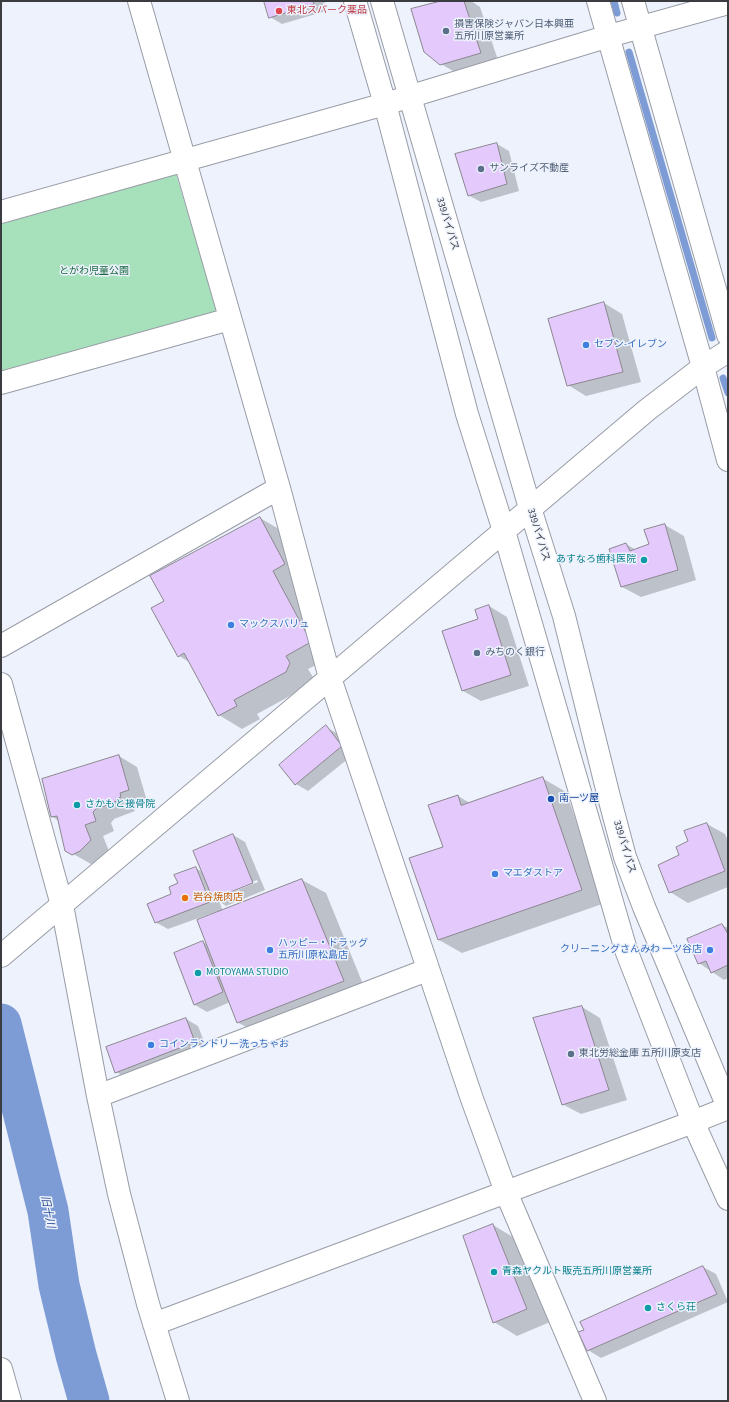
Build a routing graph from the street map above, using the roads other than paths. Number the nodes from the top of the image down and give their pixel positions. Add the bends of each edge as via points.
1 (139, 1) edge
2 (355, 1) edge
3 (382, 1) edge
4 (598, 1) edge
5 (633, 1) edge
6 (728, 3) edge
7 (641, 28) junction
8 (609, 36) junction
9 (409, 96) junction
10 (385, 104) junction
11 (185, 160) junction
12 (1, 212) edge
13 (230, 319) junction
14 (728, 335) edge
15 (728, 351) edge
16 (703, 367) junction
17 (1, 383) edge
18 (728, 460) edge
19 (279, 488) junction
20 (530, 508) junction
21 (504, 531) junction
22 (1, 646) edge
23 (330, 678) junction
24 (1, 684) edge
25 (62, 905) junction
26 (1, 956) edge
27 (427, 970) junction
28 (98, 1096) junction
29 (728, 1107) edge
30 (693, 1122) junction
31 (506, 1192) junction
32 (728, 1199) edge
33 (154, 1324) junction
34 (1, 1369) edge
35 (10, 1401) edge
36 (178, 1401) edge
37 (595, 1401) edge

1 - 11 street
2 - 10 street
3 - 9 street, 339バイパス
4 - 8 street
5 - 7 street
6 - 7 street
7 - 8 street
7 - 14 street
8 - 9 street
8 - 16 street
9 - 10 street
9 - 20 street, 339バイパス
10 - 11 street
10 - 21 street via 467,414
11 - 12 street
11 - 13 street
13 - 17 street
13 - 19 street
15 - 16 street
16 - 18 street
16 - 20 street via 647,410
19 - 22 street
19 - 23 street
20 - 21 street
20 - 29 street, 339バイパス via 564,616 626,857 644,907
21 - 23 street
21 - 30 street via 626,950
23 - 25 street
23 - 27 street
24 - 25 street
25 - 26 street
25 - 28 street
27 - 28 street
27 - 31 street
28 - 33 street via 119,1194
29 - 30 street
30 - 31 street
30 - 32 street
31 - 33 street
31 - 37 street
33 - 36 street
34 - 35 street

